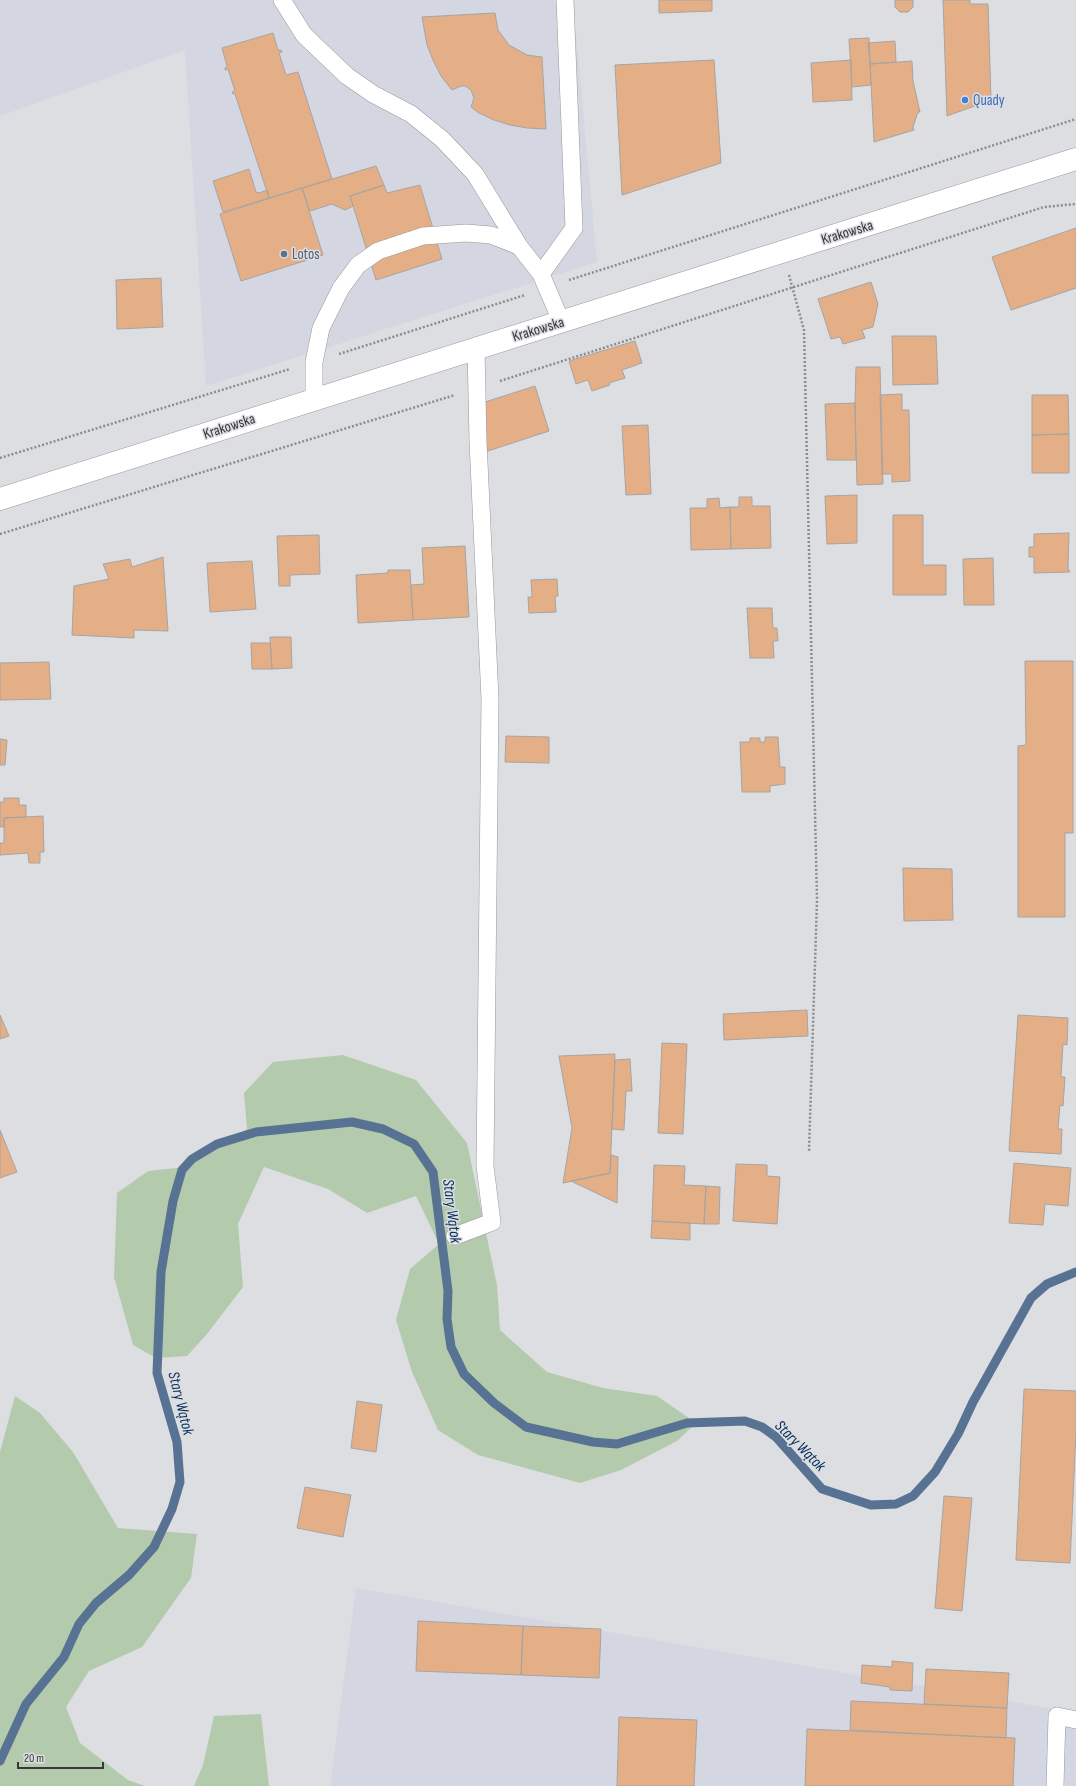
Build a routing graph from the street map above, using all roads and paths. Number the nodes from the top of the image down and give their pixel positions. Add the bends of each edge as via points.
1 (282, 0) edge
2 (565, 0) edge
3 (1076, 159) edge
4 (1076, 204) edge
5 (519, 246) junction
6 (541, 274) junction
7 (793, 287) junction
8 (562, 322) junction
9 (476, 348) junction
10 (476, 388) junction
11 (314, 400) junction
12 (0, 499) edge
13 (0, 534) edge
14 (809, 1151) dead end
15 (455, 1236) dead end
16 (1076, 1720) edge
17 (1055, 1786) edge

1 - 5 lane via 304,35 346,76 411,114 442,139 475,174
2 - 6 lane via 574,228
3 - 8 street, Krakowska
4 - 7 path via 1044,207
5 - 6 lane
5 - 11 lane via 491,234 422,236 378,251 358,265 340,288 321,328 314,362
6 - 8 lane
7 - 10 path
7 - 14 path via 804,330 817,900
8 - 9 street, Krakowska
9 - 10 lane
9 - 11 street, Krakowska
10 - 13 path
10 - 15 lane via 490,699 485,1166 492,1222
11 - 12 street, Krakowska
16 - 17 lane via 1057,1716

